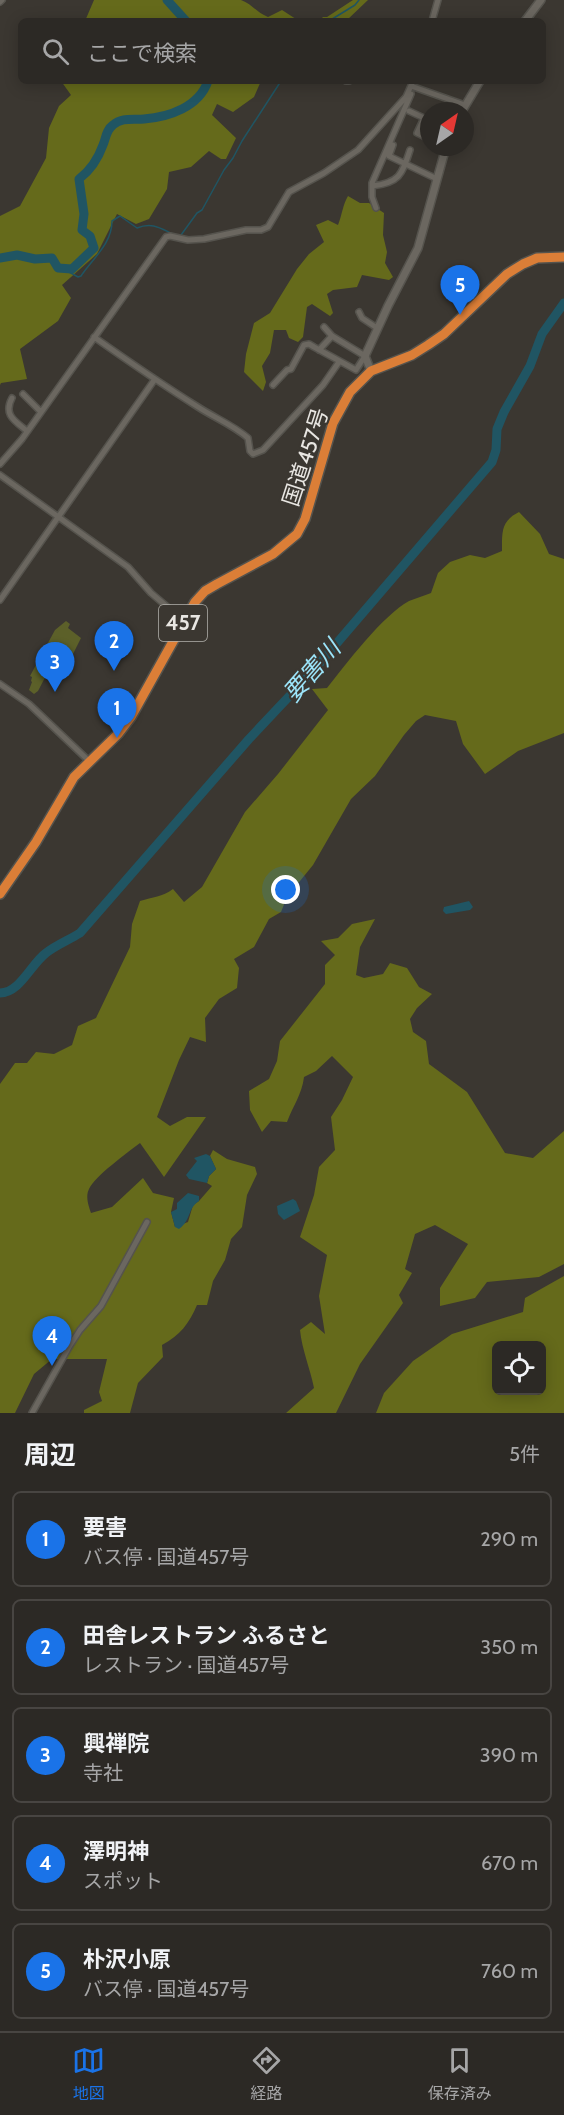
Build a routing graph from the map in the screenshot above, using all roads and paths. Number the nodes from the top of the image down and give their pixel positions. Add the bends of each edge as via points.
1 (438, 0) edge
2 (541, 0) edge
3 (433, 18) edge
4 (527, 18) edge
5 (412, 84) edge
6 (412, 84) edge
7 (414, 84) edge
8 (478, 84) edge
9 (451, 102) edge
10 (467, 102) edge
11 (409, 111) dead end
12 (420, 116) edge
13 (393, 145) dead end
14 (410, 150) dead end
15 (443, 156) edge
16 (405, 165) junction
17 (437, 179) junction
18 (372, 186) junction
19 (376, 208) dead end
20 (564, 256) edge
21 (359, 312) dead end
22 (324, 327) dead end
23 (377, 328) junction
24 (332, 336) junction
25 (94, 338) junction
26 (319, 350) junction
27 (365, 356) junction
28 (339, 362) junction
29 (371, 371) junction
30 (155, 379) junction
31 (273, 385) dead end
32 (23, 394) dead end
33 (12, 398) dead end
34 (40, 412) junction
35 (27, 431) junction
36 (0, 464) edge
37 (0, 475) edge
38 (58, 517) junction
39 (0, 600) edge
40 (183, 621) junction
41 (0, 684) edge
42 (89, 761) junction
43 (0, 894) edge
44 (147, 1222) dead end
45 (32, 1413) edge

1 - 3 street
2 - 4 street
5 - 18 street
6 - 25 street via 406,97 358,150 289,192 267,227 204,239 166,237
7 - 9 street
8 - 10 street
11 - 12 street
13 - 16 street via 389,156
14 - 16 street
15 - 17 street
16 - 17 street
16 - 18 street via 396,180
17 - 23 street via 418,248
18 - 19 street
20 - 29 highway, 国道457号 / 457 via 537,258 507,274 444,334 412,355
21 - 23 street
22 - 24 street
23 - 27 street
24 - 26 street
24 - 27 street
25 - 30 street
25 - 34 street
26 - 28 street
26 - 31 street via 304,345 291,369
27 - 28 street via 356,370
27 - 29 street
28 - 30 street via 323,386 256,454 240,431
29 - 40 highway, 国道457号 / 457 via 350,392 333,423 297,534 273,554 205,591
30 - 38 street
32 - 34 street
33 - 35 street via 9,414
34 - 35 street
35 - 36 street
37 - 38 street
38 - 39 street
38 - 40 street via 128,567
40 - 42 highway, 国道457号 / 457 via 131,717
41 - 42 street via 29,704
42 - 43 highway, 国道457号 / 457 via 74,777 36,843
44 - 45 street via 101,1306 72,1341

